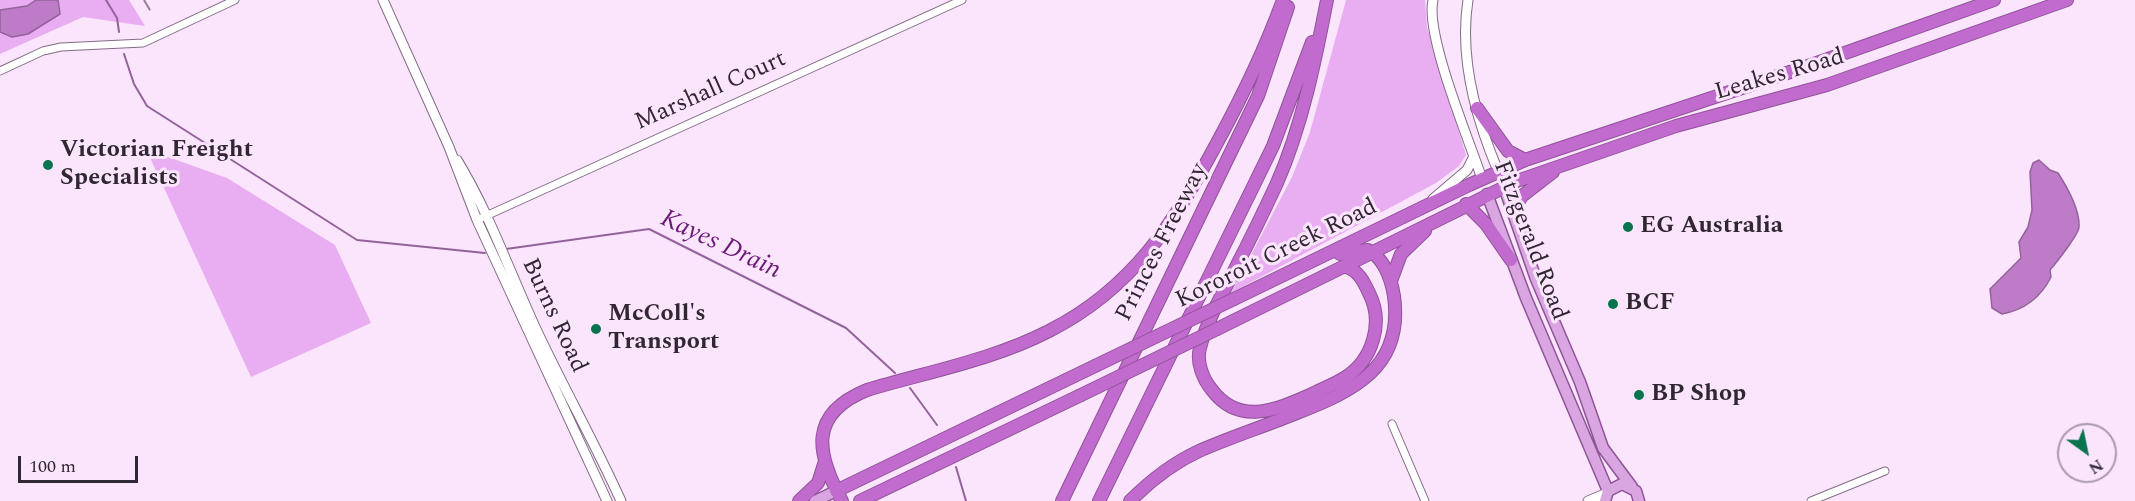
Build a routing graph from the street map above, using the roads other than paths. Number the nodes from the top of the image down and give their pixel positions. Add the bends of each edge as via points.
1 (235, 0) edge
2 (383, 0) edge
3 (962, 0) edge
4 (1283, 0) edge
5 (1290, 0) edge
6 (1325, 0) edge
7 (1433, 0) edge
8 (1468, 0) edge
9 (1994, 0) edge
10 (2067, 0) edge
11 (0, 71) edge
12 (1477, 108) junction
13 (1474, 156) junction
14 (1525, 160) junction
15 (1563, 164) junction
16 (1498, 171) junction
17 (1482, 179) junction
18 (1504, 187) junction
19 (1487, 194) junction
20 (1466, 204) junction
21 (1424, 207) junction
22 (1513, 210) junction
23 (481, 218) junction
24 (1437, 220) junction
25 (1373, 253) junction
26 (1322, 258) junction
27 (1511, 260) junction
28 (1346, 267) junction
29 (1391, 281) junction
30 (561, 378) junction
31 (551, 383) junction
32 (1392, 424) dead end
33 (824, 464) junction
34 (1885, 471) dead end
35 (1632, 487) junction
36 (1607, 495) edge
37 (839, 496) edge
38 (607, 501) edge
39 (621, 501) edge
40 (799, 501) edge
41 (816, 501) edge
42 (860, 501) edge
43 (1062, 501) edge
44 (1099, 501) edge
45 (1130, 501) edge
46 (1425, 501) edge
47 (1588, 501) edge
48 (1639, 501) edge
49 (1811, 501) edge

1 - 11 street via 143,43 61,47
2 - 23 street, Burns Road
3 - 23 street, Marshall Court
4 - 33 highway via 1248,84 1189,194 1160,239 1125,278 1078,315 1032,340 846,399 826,424 821,444
5 - 43 highway, Princes Freeway via 1258,96
6 - 28 highway via 1314,63 1289,152 1199,349 1200,367 1216,396 1238,409 1265,413 1333,384 1354,370 1373,342 1376,315 1364,283
6 - 44 highway via 1273,146
7 - 13 street, Fitzgerald Road via 1434,31
8 - 12 street, Fitzgerald Road via 1466,47
9 - 14 highway, Leakes Road
10 - 15 highway, Leakes Road via 1827,85 1676,126
12 - 14 highway via 1508,151
12 - 16 street, Fitzgerald Road
13 - 17 street, Fitzgerald Road
13 - 21 street via 1467,170
14 - 16 highway, Leakes Road
15 - 18 highway, Leakes Road
15 - 22 highway via 1522,196
16 - 17 highway, Kororoit Creek Road
16 - 18 highway, Fitzgerald Road
17 - 19 highway, Fitzgerald Road
17 - 21 highway, Kororoit Creek Road
18 - 19 highway, Kororoit Creek Road
18 - 22 main road, Fitzgerald Road
19 - 20 highway, Kororoit Creek Road
19 - 27 main road, Fitzgerald Road
20 - 24 highway, Kororoit Creek Road
20 - 27 highway via 1486,224
21 - 26 highway, Kororoit Creek Road
22 - 35 main road, Fitzgerald Road via 1603,448
23 - 30 street, Burns Road
23 - 31 street, Burns Road
24 - 25 highway, Kororoit Creek Road
24 - 29 highway via 1401,254
25 - 26 highway via 1358,250
25 - 28 highway, Kororoit Creek Road
25 - 29 highway
26 - 37 highway, Kororoit Creek Road, bridge via 1095,366
27 - 36 main road, Fitzgerald Road
28 - 42 highway, Kororoit Creek Road, bridge
29 - 45 highway via 1395,308 1391,337 1380,362 1363,381 1333,399 1197,452 1157,477
30 - 31 street
30 - 39 street, Burns Road
31 - 38 street, Burns Road
32 - 46 street
33 - 37 highway
33 - 40 highway via 818,483
34 - 49 street
35 - 36 main road via 1622,484
35 - 48 main road, Fitzgerald Road
36 - 47 street
37 - 41 main road, Kororoit Creek Road

